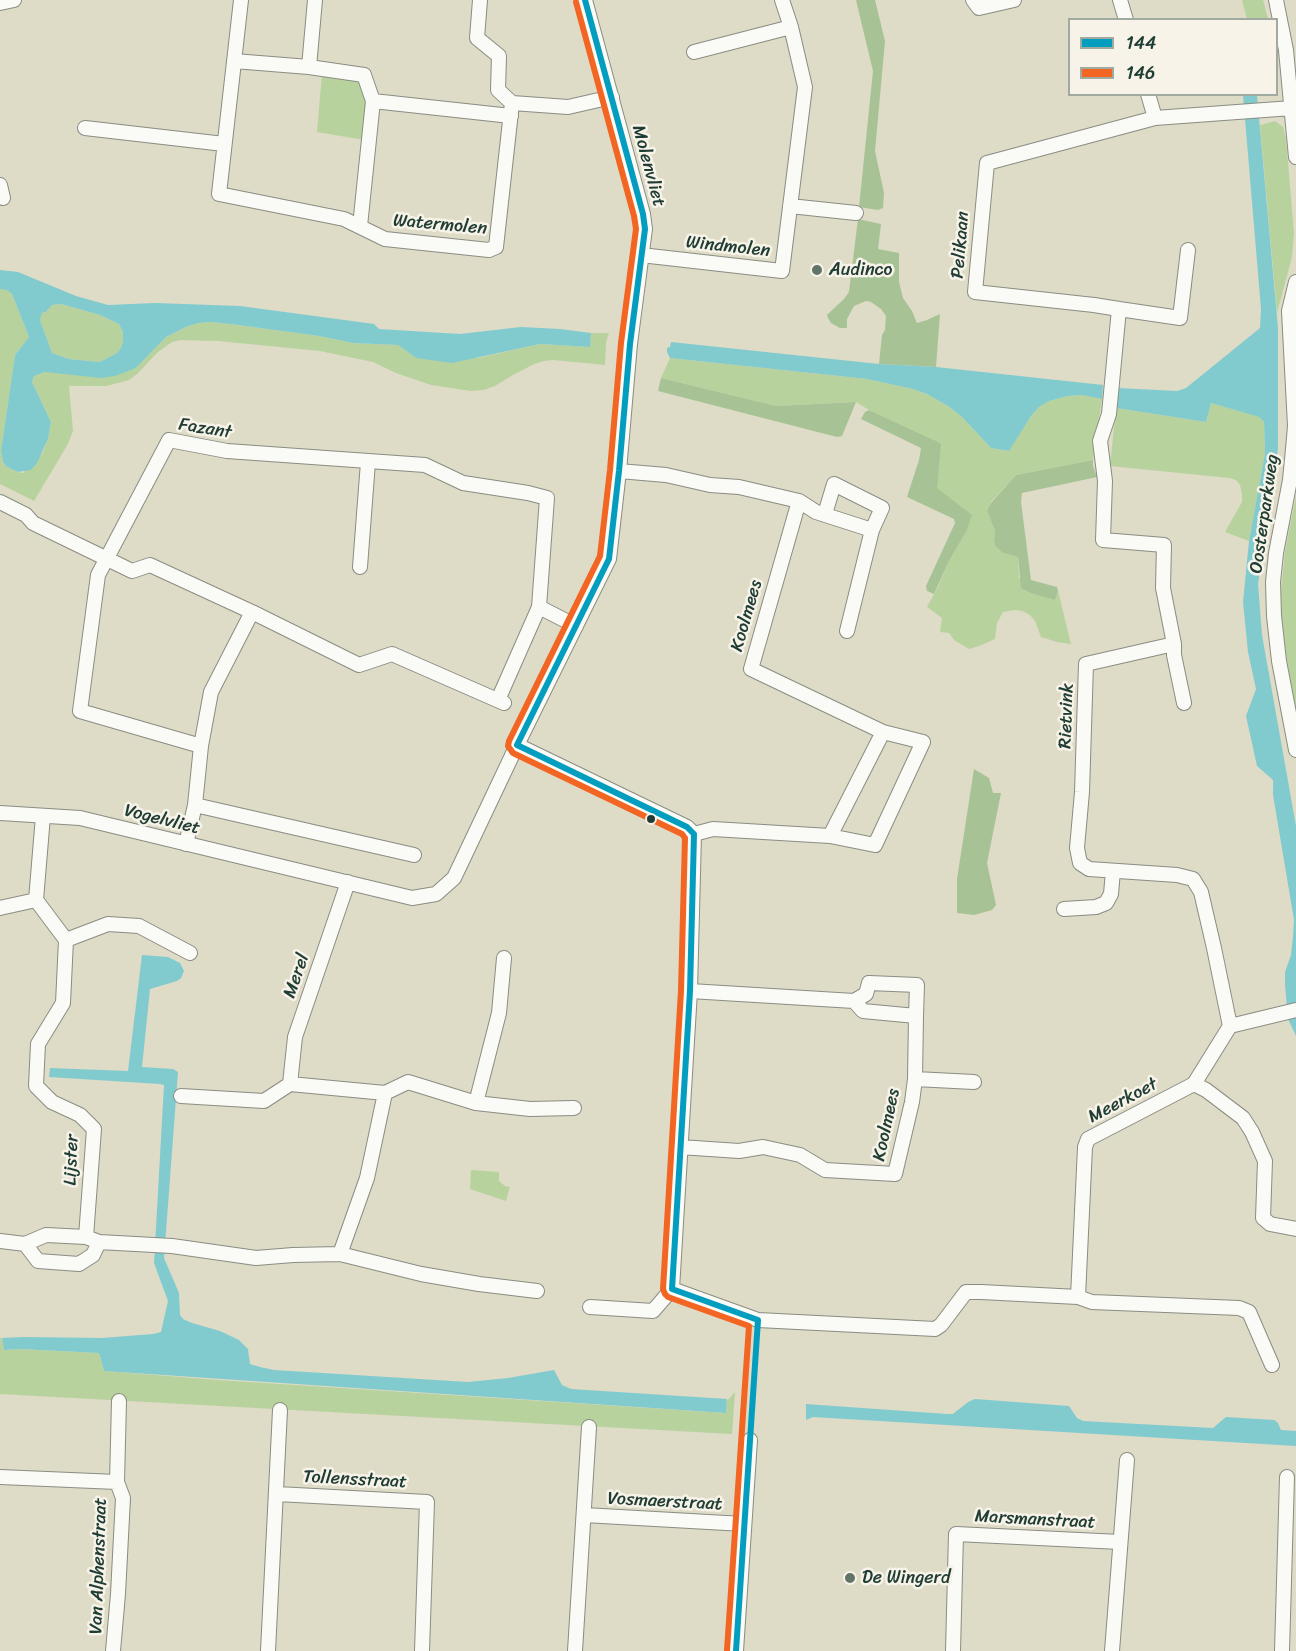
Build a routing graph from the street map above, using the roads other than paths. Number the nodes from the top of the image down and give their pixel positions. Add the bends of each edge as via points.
1 (14, 0) edge
2 (241, 0) edge
3 (315, 0) edge
4 (480, 0) edge
5 (585, 0) edge
6 (782, 0) edge
7 (973, 0) edge
8 (1014, 0) edge
9 (1120, 0) edge
10 (1276, 0) edge
11 (0, 3) edge
12 (1125, 18) edge
13 (791, 27) junction
14 (694, 52) dead end
15 (234, 61) junction
16 (309, 68) junction
17 (1149, 96) edge
18 (612, 97) junction
19 (373, 101) junction
20 (1292, 108) junction
21 (512, 109) junction
22 (1155, 118) junction
23 (85, 128) dead end
24 (224, 144) junction
25 (1296, 157) edge
26 (790, 206) junction
27 (856, 213) dead end
28 (360, 226) junction
29 (1188, 250) dead end
30 (641, 255) junction
31 (1296, 282) edge
32 (1119, 309) junction
33 (630, 344) joint
34 (368, 462) junction
35 (619, 471) junction
36 (799, 501) junction
37 (0, 502) edge
38 (825, 514) junction
39 (872, 530) junction
40 (107, 559) junction
41 (360, 567) dead end
42 (538, 607) junction
43 (252, 612) junction
44 (576, 626) junction
45 (847, 631) dead end
46 (1174, 644) junction
47 (1185, 704) dead end
48 (883, 732) junction
49 (201, 746) junction
50 (516, 746) junction
51 (1296, 750) edge
52 (195, 805) junction
53 (0, 813) edge
54 (43, 816) junction
55 (694, 834) junction
56 (830, 836) junction
57 (186, 844) junction
58 (414, 855) dead end
59 (1113, 871) junction
60 (348, 882) junction
61 (36, 900) junction
62 (0, 908) edge
63 (1064, 909) dead end
64 (66, 940) junction
65 (190, 953) dead end
66 (504, 958) dead end
67 (690, 991) junction
68 (854, 1001) junction
69 (1296, 1010) edge
70 (916, 1016) junction
71 (1230, 1026) junction
72 (915, 1079) junction
73 (974, 1082) dead end
74 (291, 1084) junction
75 (1194, 1084) junction
76 (385, 1093) junction
77 (181, 1096) dead end
78 (476, 1103) junction
79 (574, 1108) dead end
80 (681, 1147) junction
81 (1296, 1229) edge
82 (93, 1239) junction
83 (0, 1241) edge
84 (25, 1244) junction
85 (340, 1254) junction
86 (672, 1289) junction
87 (537, 1291) dead end
88 (1078, 1297) junction
89 (590, 1307) dead end
90 (1272, 1365) dead end
91 (119, 1401) dead end
92 (280, 1410) dead end
93 (589, 1428) dead end
94 (750, 1440) dead end
95 (1127, 1460) dead end
96 (0, 1477) edge
97 (1287, 1477) dead end
98 (117, 1482) junction
99 (277, 1494) junction
100 (584, 1515) junction
101 (744, 1524) junction
102 (1120, 1542) junction
103 (1290, 1553) edge
104 (113, 1651) edge
105 (268, 1651) edge
106 (422, 1651) edge
107 (575, 1651) edge
108 (736, 1651) edge
109 (953, 1651) edge
110 (1112, 1651) edge
111 (1281, 1651) edge

1 - 11 street
2 - 15 street, Watermolen
3 - 16 street
4 - 21 street via 477,38 499,56 498,90
5 - 18 street, Molenvliet
6 - 13 street, Windmolen
7 - 8 street via 979,9
9 - 12 street
10 - 20 street
13 - 14 street
13 - 26 street, Windmolen via 805,87
15 - 16 street
15 - 24 street, Watermolen
16 - 19 street via 364,75
17 - 22 street
18 - 21 street via 568,107
18 - 30 street, Molenvliet via 643,214
19 - 21 street
19 - 28 street
20 - 22 street, Pelikaan
20 - 25 street
21 - 28 street, Watermolen via 496,247 489,250 385,239
22 - 32 street, Pelikaan via 987,163 975,292
23 - 24 street
24 - 28 street, Watermolen via 219,194 344,219
26 - 27 street
26 - 30 street, Windmolen via 782,271
29 - 32 street via 1180,318
30 - 33 street, Molenvliet
31 - 51 street, Oosterparkweg via 1289,310 1294,437 1273,582 1279,660
32 - 46 street via 1109,414 1100,441 1105,481 1102,540 1164,545 1163,588
33 - 35 street, Vogelvliet
34 - 40 street, Fazant via 227,451 169,440
34 - 41 street
34 - 42 street, Fazant via 425,465 463,483 547,498
35 - 36 street via 739,487
35 - 44 street, Vogelvliet via 609,559
36 - 38 street
36 - 48 street, Koolmees via 751,669
37 - 40 street, Fazant via 33,523
38 - 39 street
38 - 39 street via 834,484 882,508
39 - 45 street
40 - 43 street, Fazant via 132,571 150,565
40 - 49 street, Fazant via 98,575 80,711
42 - 43 street, Fazant via 501,702 392,654 359,665
42 - 44 street
43 - 49 street via 211,692
44 - 50 street, Vogelvliet
46 - 47 street
46 - 59 street, Rietvink via 1086,664 1077,848 1080,863 1089,869
48 - 56 street
48 - 56 street, Koolmees via 923,742 875,845
49 - 52 street
50 - 55 street via 687,827
50 - 60 street, Vogelvliet via 454,878 436,894 412,898
52 - 57 street
52 - 58 street
53 - 54 street, Vogelvliet
54 - 57 street, Vogelvliet via 80,818
54 - 61 street
55 - 56 street, Koolmees via 713,829
55 - 67 street
57 - 60 street, Vogelvliet
59 - 63 street via 1106,903 1096,908
59 - 71 street, Rietvink via 1193,879 1203,903
60 - 74 street, Merel via 295,1037
61 - 62 street
61 - 64 street
64 - 65 street via 108,924 138,926
64 - 82 street, Lijster via 63,1003 38,1044 36,1086 52,1101 80,1114 94,1129
66 - 78 street via 499,1013
67 - 68 street
67 - 80 street
68 - 70 street via 863,1011
68 - 70 street, Koolmees via 866,993 869,983 917,985
69 - 71 street
70 - 72 street, Koolmees
71 - 75 street
72 - 73 street, Koolmees
72 - 80 street, Koolmees via 895,1174 825,1170 800,1155 763,1147 739,1151
74 - 76 street
74 - 77 street via 264,1101
75 - 81 street via 1243,1118 1252,1132 1265,1161 1263,1218 1270,1224
75 - 88 street, Meerkoet via 1088,1139
76 - 78 street via 408,1082
76 - 85 street via 367,1178
78 - 79 street
80 - 86 street
82 - 84 street via 46,1235
82 - 84 street via 93,1255 79,1264 38,1261
82 - 85 street via 256,1258
83 - 84 street
85 - 87 street via 421,1274
86 - 88 street via 758,1320 935,1329 966,1292
86 - 89 street via 653,1311
88 - 90 street via 1092,1302 1239,1308 1249,1312
91 - 98 street, Van Alphenstraat
92 - 99 street, Tollensstraat
93 - 100 street, Vosmaerstraat
94 - 101 street
95 - 102 street, Marsmanstraat
96 - 98 street, Van Alphenstraat
97 - 103 street
98 - 104 street, Van Alphenstraat via 123,1498
99 - 105 street, Tollensstraat
99 - 106 street, Tollensstraat via 427,1502
100 - 101 street, Vosmaerstraat
100 - 107 street, Vosmaerstraat
101 - 108 street
102 - 109 street, Marsmanstraat via 956,1534
102 - 110 street, Marsmanstraat
103 - 111 street

